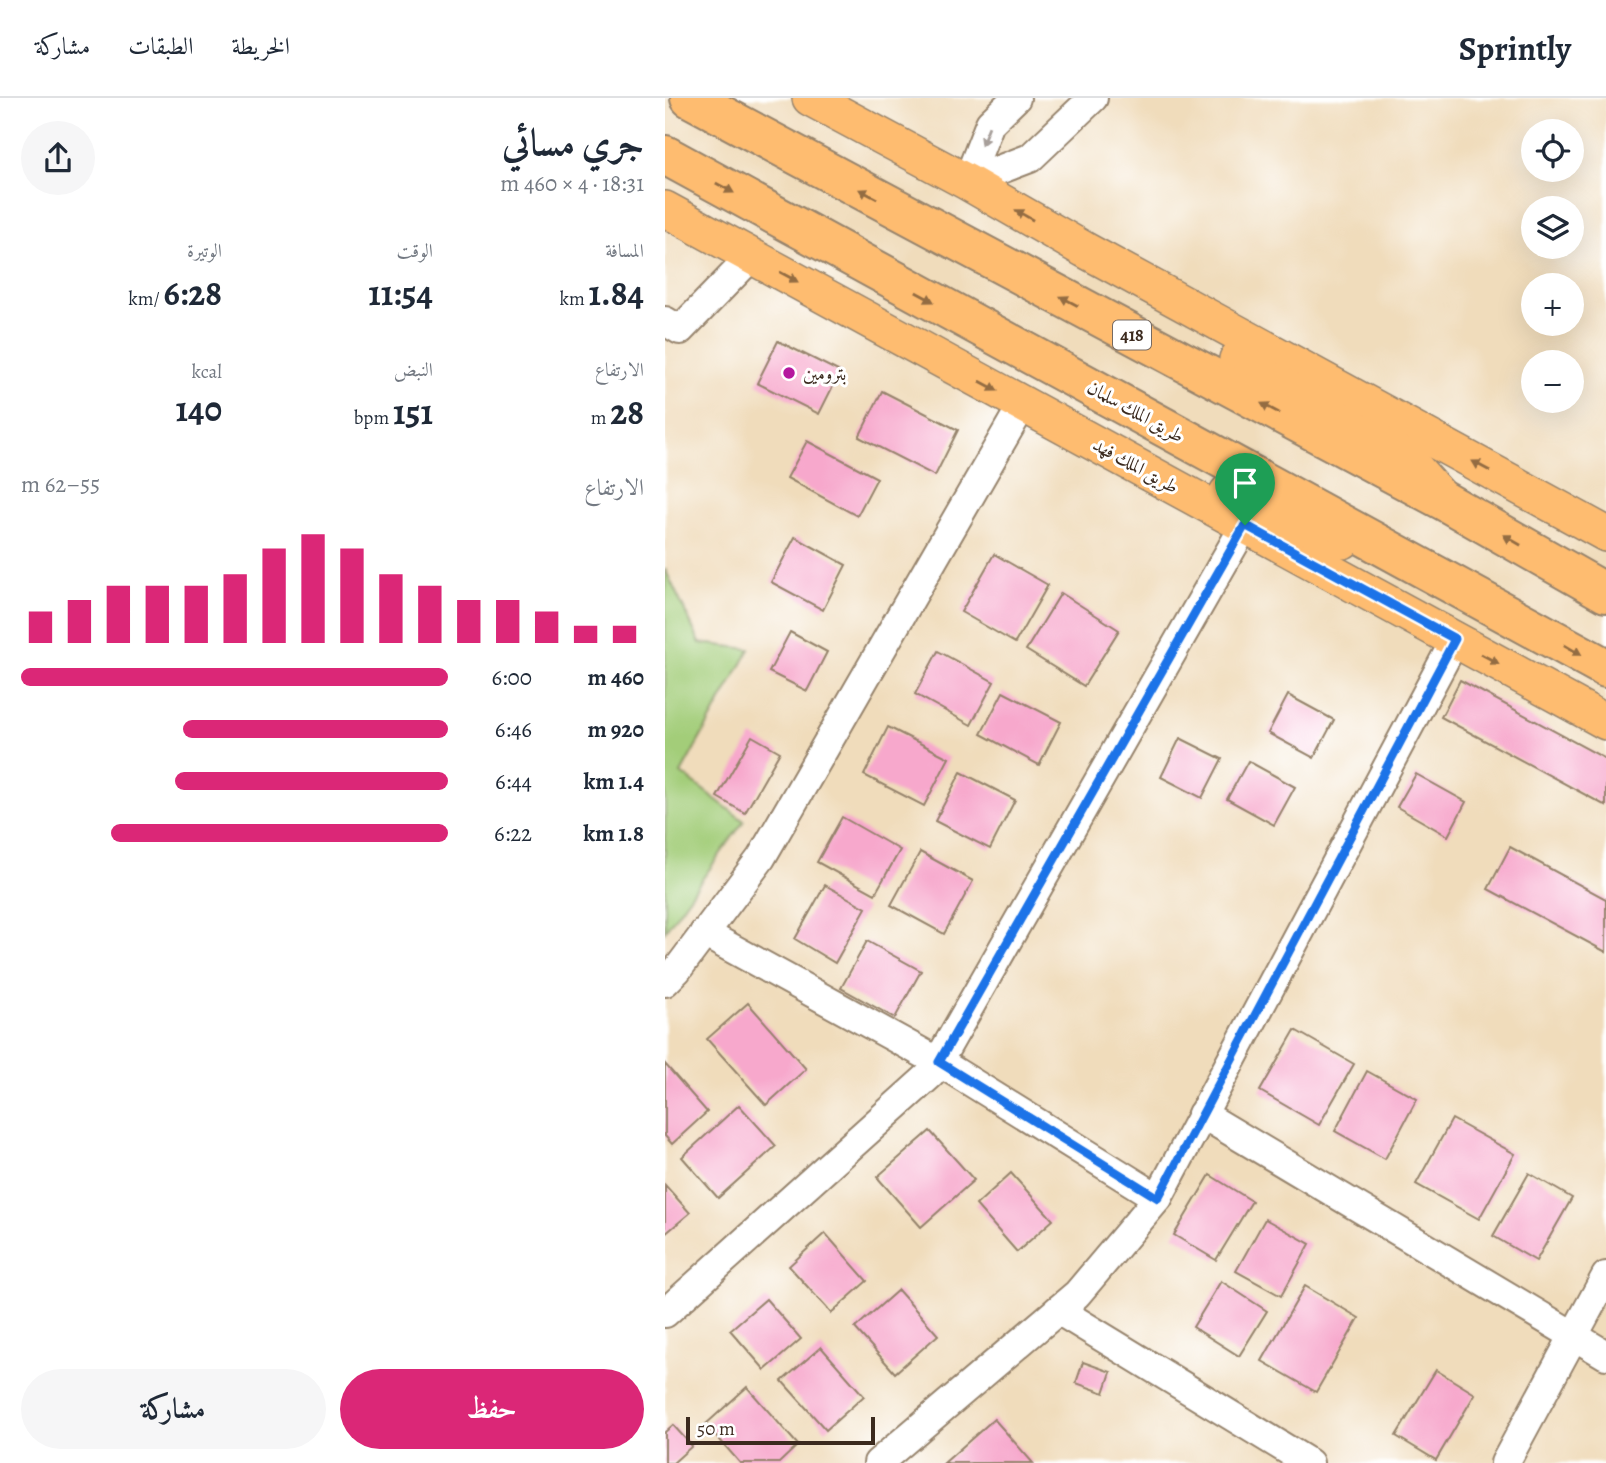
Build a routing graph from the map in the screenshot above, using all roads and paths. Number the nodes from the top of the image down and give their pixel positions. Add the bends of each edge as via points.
1 (690, 98) edge
2 (810, 98) edge
3 (1016, 98) edge
4 (1093, 98) edge
5 (665, 155) edge
6 (967, 182) junction
7 (665, 209) edge
8 (1085, 250) junction
9 (752, 256) junction
10 (665, 321) edge
11 (1023, 404) junction
12 (1124, 459) junction
13 (1446, 502) junction
14 (1245, 525) junction
15 (1606, 534) edge
16 (1464, 590) junction
17 (1606, 593) edge
18 (1455, 639) junction
19 (1606, 668) edge
20 (1606, 722) edge
21 (704, 933) junction
22 (665, 982) edge
23 (939, 1062) junction
24 (1202, 1114) junction
25 (1158, 1198) junction
26 (1606, 1276) edge
27 (1058, 1310) junction
28 (665, 1313) edge
29 (1573, 1336) junction
30 (1606, 1355) edge
31 (897, 1457) edge
32 (1310, 1463) edge
33 (1505, 1463) edge

13 -> 1 highway, 418
2 - 6 main road
3 -> 6 street via 991,123
4 - 6 street via 1030,158
5 -> 16 highway, طريق الملك سلمان
8 -> 6 main road
7 - 9 main road, طريق الملك فهد
8 - 13 main road via 1130,297 1406,458
15 -> 8 main road
9 - 10 street via 680,330
9 -> 11 main road, طريق الملك فهد
11 - 12 main road, طريق الملك فهد
11 - 21 street via 761,858
12 - 14 main road, طريق الملك فهد
12 - 16 main road via 1190,478
17 -> 13 highway, 418
14 - 18 main road, طريق الملك فهد
14 - 23 street
16 -> 19 highway, طريق الملك سلمان
18 -> 20 main road, طريق الملك فهد
18 - 24 street
21 - 22 street
21 - 23 street
23 - 25 street
23 - 28 street
24 - 25 street
24 - 29 street
25 - 27 street via 1077,1294
26 - 29 street
27 - 31 street
27 - 32 street
29 - 30 street
29 - 33 street

